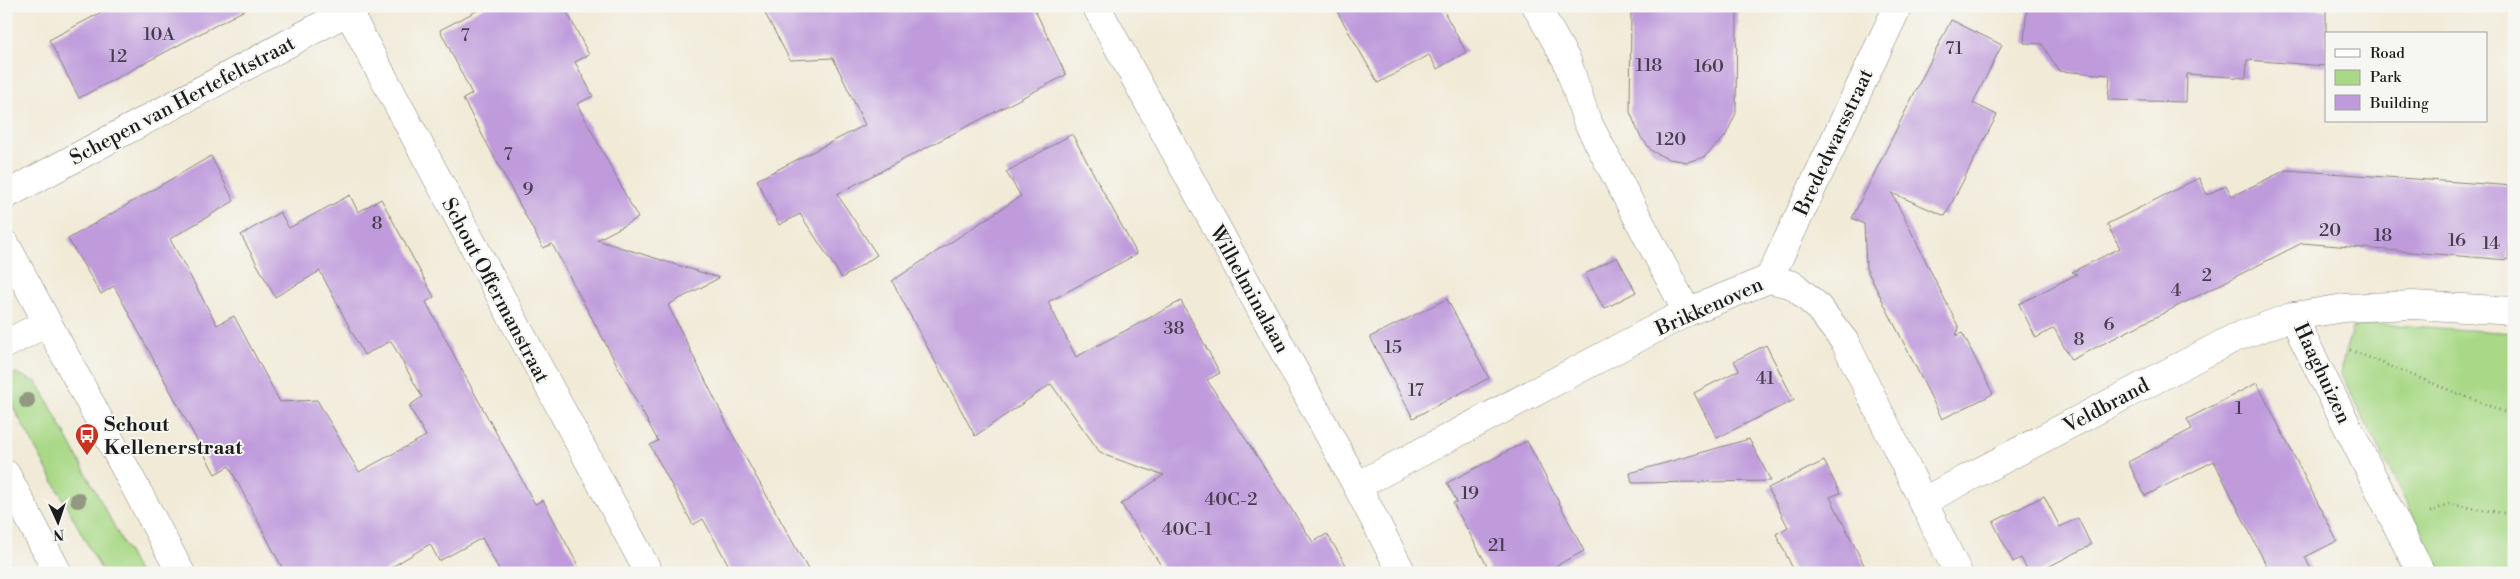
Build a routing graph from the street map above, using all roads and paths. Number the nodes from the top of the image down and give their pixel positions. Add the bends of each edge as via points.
1 (1096, 6) edge
2 (1536, 6) edge
3 (1898, 6) edge
4 (350, 8) edge
5 (6, 195) edge
6 (6, 245) edge
7 (1768, 279) junction
8 (2514, 311) edge
9 (1687, 312) junction
10 (46, 323) junction
11 (2299, 327) junction
12 (6, 344) edge
13 (2514, 416) edge
14 (6, 474) edge
15 (1357, 486) junction
16 (1922, 502) junction
17 (2514, 516) edge
18 (2398, 525) junction
19 (58, 573) edge
20 (181, 573) edge
21 (649, 573) edge
22 (1402, 573) edge
23 (1958, 573) edge
24 (2421, 573) edge

1 - 15 street, Wilhelminalaan
2 - 9 street via 1567,61 1587,121
3 - 7 street, Brededwarsstraat
4 - 5 street, Schepen van Hertefeltstraat
4 - 21 street, Schout Offermanstraat
6 - 10 street
7 - 9 street, Brikkenoven
7 - 16 street, Brikkenoven via 1793,285 1817,306 1845,342
8 - 11 street, Haaghuizen via 2413,305 2344,308
9 - 15 street, Brikkenoven
10 - 12 street
10 - 20 street
11 - 13 path
11 - 16 street, Veldbrand via 2234,338
11 - 18 street, Haaghuizen
14 - 19 street
15 - 22 street, Wilhelminalaan
16 - 23 street, Brikkenoven
17 - 18 path via 2449,504
18 - 24 street, Haaghuizen

